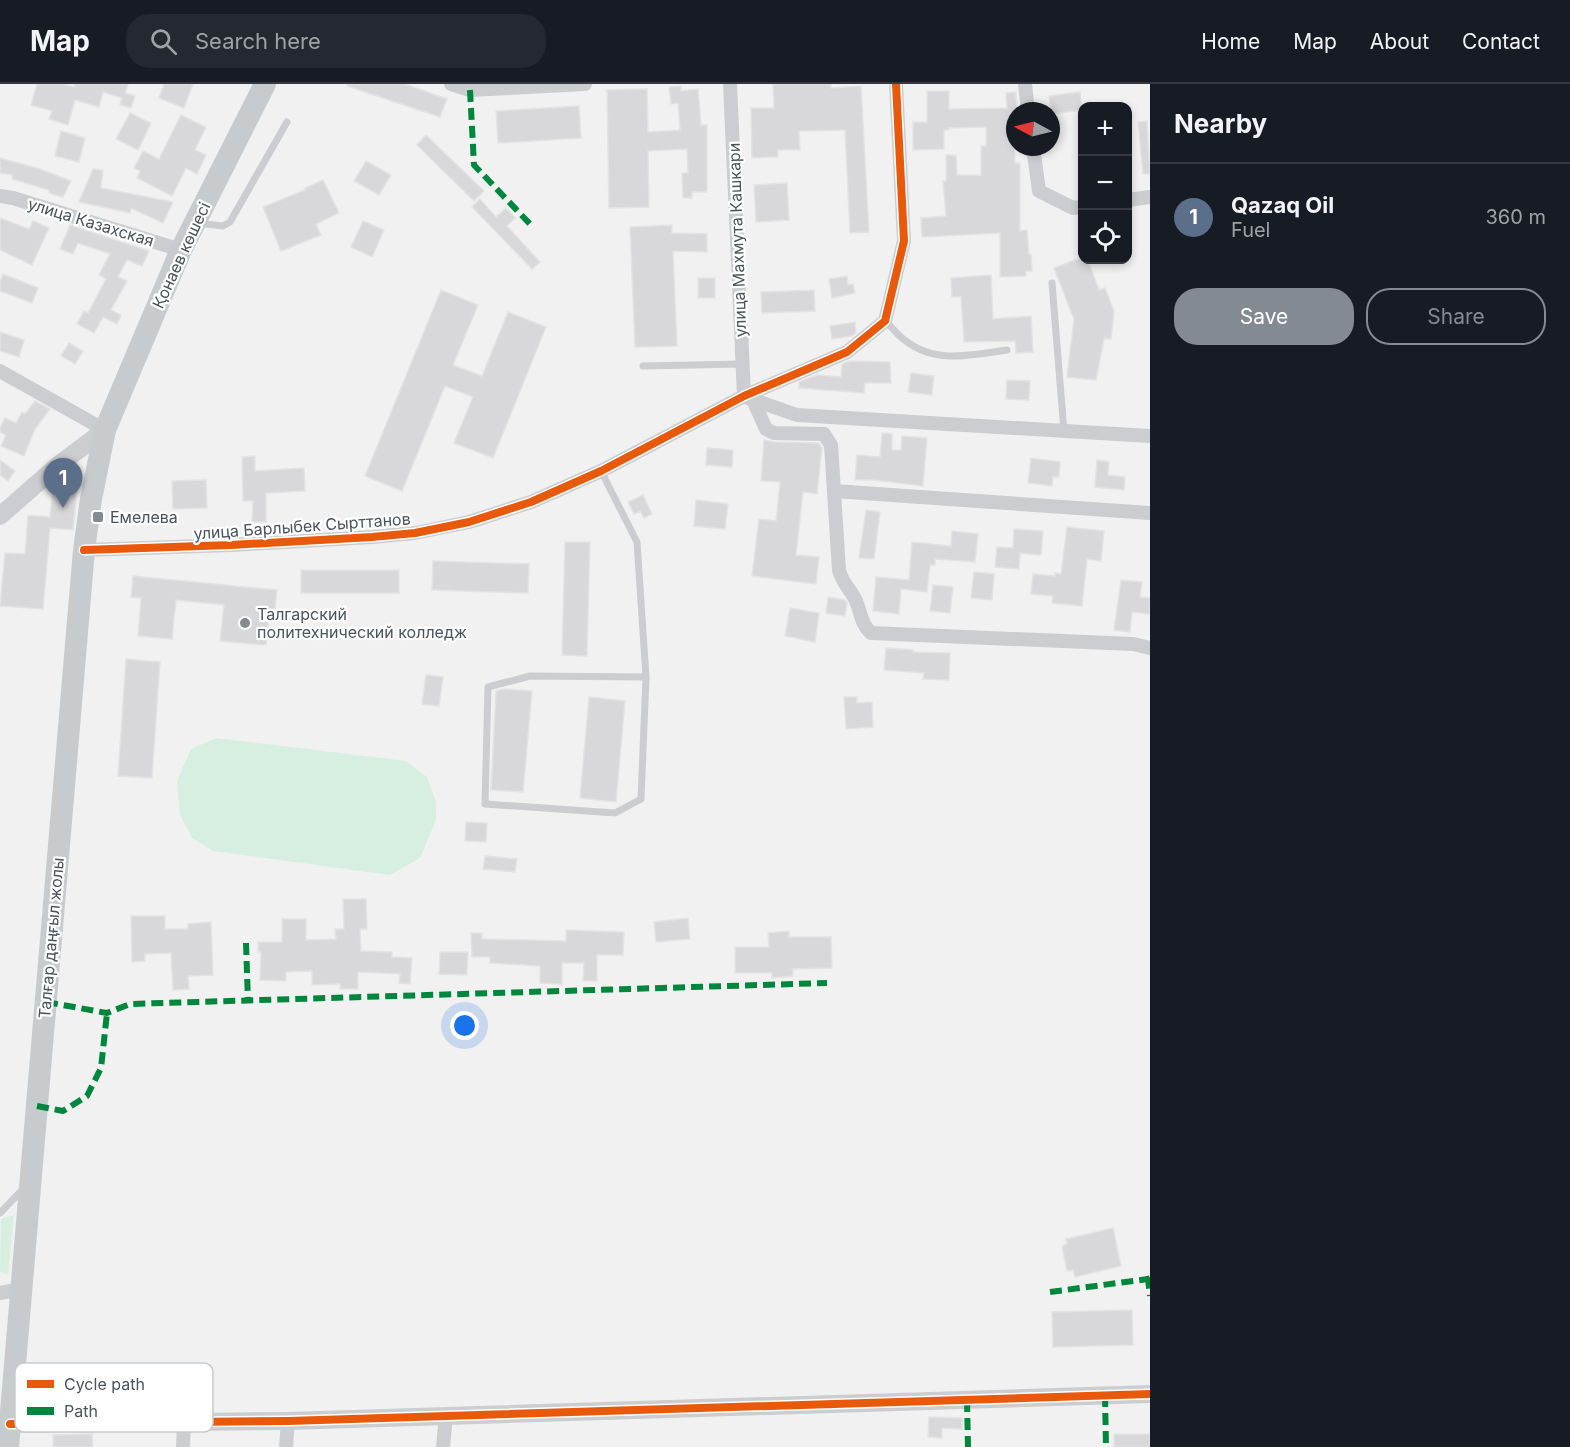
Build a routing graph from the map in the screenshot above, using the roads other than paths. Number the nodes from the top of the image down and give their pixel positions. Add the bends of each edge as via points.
1 (265, 84) edge
2 (451, 84) edge
3 (585, 84) edge
4 (730, 84) edge
5 (896, 84) edge
6 (1025, 84) edge
7 (1027, 102) edge
8 (287, 122) dead end
9 (1034, 156) edge
10 (0, 196) edge
11 (1150, 197) edge
12 (1132, 199) edge
13 (1078, 208) edge
14 (195, 223) junction
15 (181, 250) junction
16 (1052, 283) dead end
17 (885, 321) junction
18 (1007, 350) dead end
19 (742, 364) junction
20 (643, 366) dead end
21 (0, 371) edge
22 (748, 398) junction
23 (105, 430) junction
24 (1064, 432) junction
25 (1150, 436) edge
26 (601, 471) junction
27 (834, 491) junction
28 (1150, 513) edge
29 (0, 516) edge
30 (84, 550) junction
31 (1150, 648) edge
32 (646, 677) junction
33 (30, 1182) junction
34 (0, 1213) edge
35 (6, 1291) edge
36 (1150, 1394) edge
37 (446, 1415) junction
38 (288, 1421) junction
39 (213, 1422) edge
40 (10, 1424) junction
41 (15, 1424) edge
42 (184, 1432) edge
43 (8, 1447) edge
44 (183, 1447) edge
45 (286, 1447) edge
46 (443, 1447) edge

1 - 14 main road, Қонаев көшесі
2 - 3 street via 470,90
4 - 19 street, улица Махмута Кашкари
5 - 17 street via 904,241
6 - 7 street
8 - 14 lane via 227,225
9 - 13 street via 1039,191
10 - 15 street, улица Казахская
11 - 12 street
14 - 15 main road, Қонаев көшесі
15 - 23 main road, Қонаев көшесі
16 - 24 lane
17 - 18 lane via 912,346 939,356 964,357
17 - 22 street, улица Барлыбек Сырттанов via 848,352
19 - 20 lane
19 - 22 street, улица Махмута Кашкари
21 - 23 street
22 - 24 street via 797,416
22 - 26 street, улица Барлыбек Сырттанов
22 - 27 street via 766,429 774,433 824,434 829,439
23 - 29 street
23 - 30 main road, Талғар даңғыл жолы
24 - 25 street
26 - 30 street, улица Барлыбек Сырттанов via 521,505 469,522 415,533
26 - 32 lane via 637,542
27 - 28 street
27 - 31 street via 841,579 856,600 864,627 871,633 1133,644
30 - 33 main road, Талғар даңғыл жолы
32 - 32 lane via 641,798 615,813 485,804 488,687 530,676
33 - 34 lane
33 - 35 main road, Талғар даңғыл жолы
35 - 40 main road, Талғар даңғыл жолы
36 - 37 street
37 - 38 street
37 - 46 street
38 - 39 street
38 - 45 street
40 - 41 street
40 - 43 main road, Талғар даңғыл жолы
42 - 44 street

